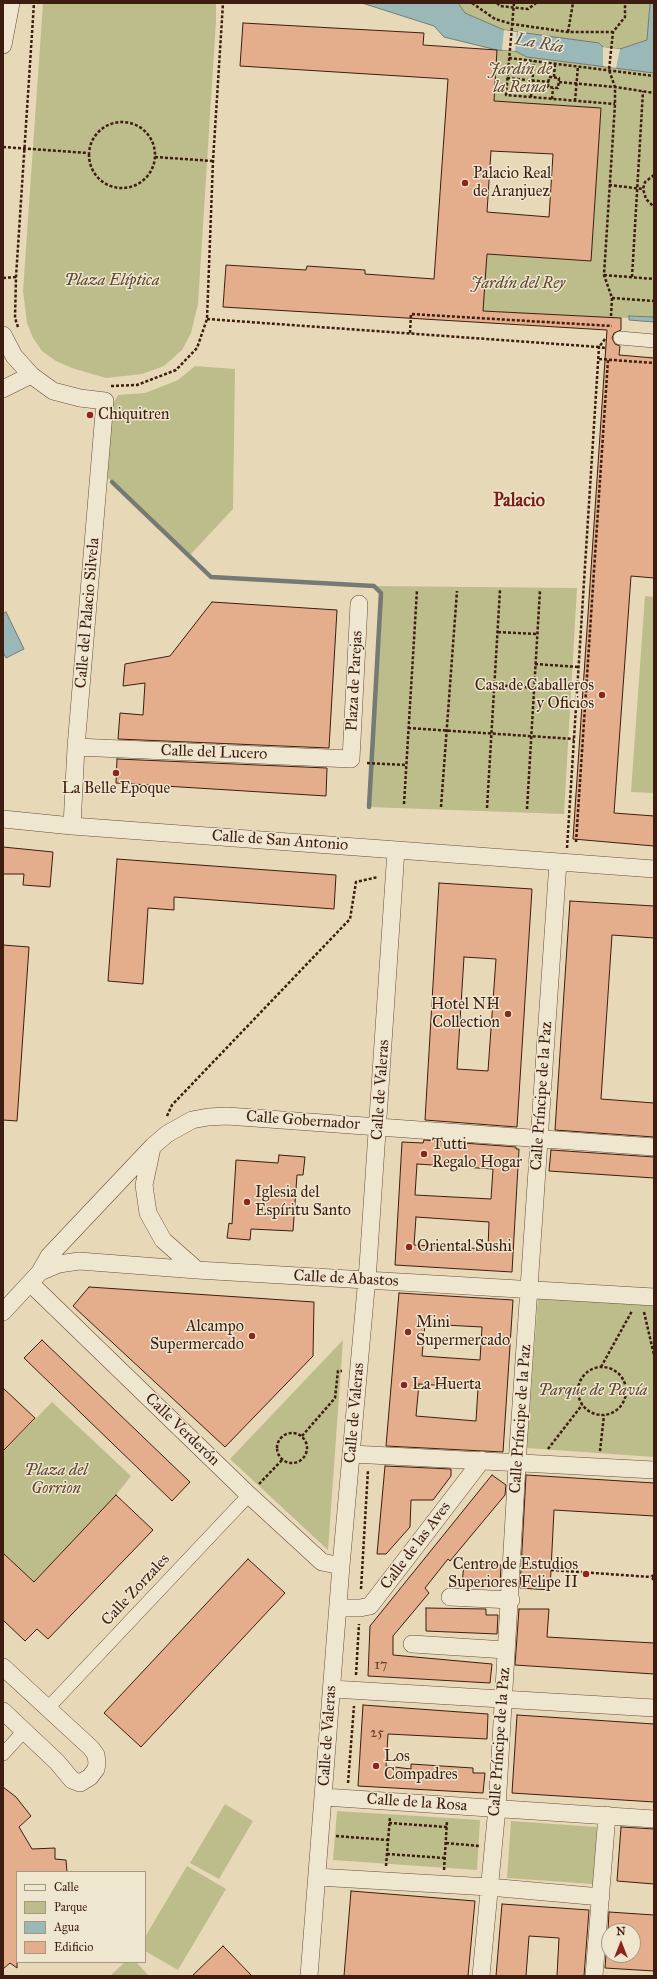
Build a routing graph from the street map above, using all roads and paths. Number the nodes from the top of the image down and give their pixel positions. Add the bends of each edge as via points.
1 (34, 3) edge
2 (223, 3) edge
3 (472, 3) edge
4 (497, 3) edge
5 (514, 3) edge
6 (536, 3) edge
7 (573, 3) edge
8 (626, 3) edge
9 (8, 6) edge
10 (514, 8) junction
11 (512, 24) junction
12 (568, 32) junction
13 (613, 32) junction
14 (3, 45) edge
15 (509, 58) junction
16 (534, 61) junction
17 (555, 64) junction
18 (578, 66) junction
19 (609, 70) junction
20 (654, 76) edge
21 (554, 77) junction
22 (507, 78) junction
23 (532, 80) junction
24 (549, 82) junction
25 (559, 82) junction
26 (576, 84) junction
27 (615, 87) junction
28 (553, 88) junction
29 (643, 91) junction
30 (654, 93) edge
31 (531, 97) junction
32 (552, 99) junction
33 (575, 101) junction
34 (615, 104) junction
35 (3, 147) edge
36 (25, 149) junction
37 (88, 153) junction
38 (155, 157) junction
39 (213, 161) junction
40 (654, 175) edge
41 (609, 185) junction
42 (638, 188) junction
43 (642, 189) junction
44 (654, 207) edge
45 (604, 275) junction
46 (16, 277) junction
47 (632, 277) junction
48 (3, 278) edge
49 (654, 279) edge
50 (612, 298) junction
51 (654, 301) edge
52 (611, 316) dead end
53 (207, 319) junction
54 (20, 330) dead end
55 (618, 332) joint
56 (410, 334) junction
57 (3, 335) edge
58 (606, 337) dead end
59 (654, 341) edge
60 (599, 347) junction
61 (605, 348) dead end
62 (598, 359) junction
63 (608, 360) junction
64 (654, 363) edge
65 (31, 375) junction
66 (3, 389) edge
67 (105, 400) junction
68 (417, 590) dead end
69 (500, 590) dead end
70 (540, 590) dead end
71 (457, 592) dead end
72 (359, 604) dead end
73 (498, 632) junction
74 (537, 634) junction
75 (535, 664) junction
76 (579, 667) junction
77 (494, 685) junction
78 (534, 688) junction
79 (408, 728) junction
80 (447, 731) junction
81 (492, 734) junction
82 (531, 736) junction
83 (574, 739) junction
84 (76, 747) junction
85 (358, 761) junction
86 (406, 765) junction
87 (404, 804) dead end
88 (442, 807) dead end
89 (487, 808) dead end
90 (527, 810) dead end
91 (3, 819) edge
92 (72, 826) junction
93 (576, 842) dead end
94 (396, 850) junction
95 (562, 856) junction
96 (654, 870) edge
97 (379, 877) dead end
98 (165, 1118) dead end
99 (379, 1127) junction
100 (539, 1139) junction
101 (152, 1146) junction
102 (654, 1147) edge
103 (197, 1270) junction
104 (35, 1278) junction
105 (366, 1280) junction
106 (530, 1290) junction
107 (648, 1302) edge
108 (635, 1306) dead end
109 (3, 1312) edge
110 (654, 1355) edge
111 (601, 1367) junction
112 (359, 1372) junction
113 (582, 1405) junction
114 (604, 1415) junction
115 (302, 1436) junction
116 (352, 1454) junction
117 (544, 1454) dead end
118 (599, 1458) dead end
119 (282, 1460) junction
120 (482, 1460) junction
121 (518, 1462) junction
122 (654, 1470) edge
123 (249, 1495) junction
124 (341, 1566) junction
125 (551, 1570) dead end
126 (654, 1575) edge
127 (651, 1577) junction
128 (654, 1580) edge
129 (450, 1597) dead end
130 (511, 1600) junction
131 (338, 1608) junction
132 (412, 1644) dead end
133 (506, 1650) junction
134 (3, 1667) edge
135 (332, 1689) junction
136 (503, 1700) junction
137 (654, 1708) edge
138 (47, 1709) junction
139 (3, 1712) edge
140 (24, 1731) junction
141 (3, 1754) edge
142 (324, 1797) junction
143 (497, 1808) junction
144 (390, 1812) dead end
145 (607, 1815) junction
146 (448, 1816) dead end
147 (654, 1818) edge
148 (389, 1823) junction
149 (447, 1827) junction
150 (332, 1836) dead end
151 (388, 1840) junction
152 (446, 1843) junction
153 (479, 1846) dead end
154 (387, 1854) junction
155 (444, 1858) junction
156 (386, 1869) dead end
157 (444, 1873) dead end
158 (318, 1877) junction
159 (489, 1887) junction
160 (601, 1898) junction
161 (309, 1976) edge
162 (481, 1976) edge
163 (594, 1976) edge

1 - 36 path
2 - 39 path
3 - 11 path via 495,19
4 - 10 path via 500,6
5 - 10 path
6 - 10 path via 528,9
7 - 12 path
8 - 13 path via 625,16
9 - 14 street
10 - 11 path
11 - 12 path
11 - 15 path
12 - 13 path
13 - 19 path
15 - 16 path
15 - 22 path
16 - 17 path
16 - 23 path
17 - 18 path
17 - 21 path
18 - 19 path
18 - 26 path
19 - 20 path
19 - 27 path
21 - 24 path via 549,77
21 - 25 path via 559,78
22 - 23 path
22 - 31 path via 506,95
23 - 24 path
23 - 31 path
24 - 28 path via 548,87
25 - 26 path
25 - 28 path via 558,88
26 - 27 path
26 - 33 path
27 - 29 path
27 - 34 path
28 - 32 path
29 - 30 path
29 - 42 path
31 - 32 path
32 - 33 path
33 - 34 path
34 - 41 path
35 - 36 path
36 - 37 path
36 - 46 path
37 - 38 path via 100,130 113,123 124,122 143,129 150,137
37 - 38 path via 95,175 103,183 126,188 137,185 146,178
38 - 39 path
39 - 53 path
40 - 43 path via 645,182
41 - 42 path
41 - 45 path
42 - 43 path
42 - 47 path
43 - 44 path via 646,199
45 - 47 path
45 - 50 path
46 - 48 path
46 - 54 path via 15,318
47 - 49 path
50 - 51 path
50 - 52 path
53 - 56 path
53 - 67 path via 197,348 176,370 137,385 106,386
55 - 56 path via 411,314
55 - 59 street
56 - 60 path
57 - 65 street via 14,356
58 - 60 path
60 - 61 path
60 - 62 path
62 - 63 path
62 - 76 path
63 - 64 path
63 - 93 path
65 - 66 street
65 - 67 street via 53,391 80,398
67 - 84 street, Calle del Palacio Silvela
68 - 79 path
69 - 73 path
70 - 74 path
71 - 80 path
72 - 85 street, Plaza de Parejas
73 - 74 path
73 - 77 path
74 - 75 path
75 - 76 path
75 - 78 path
76 - 83 path
77 - 78 path
77 - 81 path
78 - 82 path
79 - 80 path
79 - 86 path
80 - 81 path
80 - 88 path
81 - 82 path
81 - 89 path
82 - 83 path
82 - 90 path
83 - 95 path
84 - 85 street, Calle del Lucero
84 - 92 street, Calle del Palacio Silvela
85 - 86 path
86 - 87 path
91 - 92 street, Calle de San Antonio
92 - 94 street, Calle de San Antonio
94 - 95 street, Calle de San Antonio
94 - 99 street, Calle de Valeras
95 - 96 street, Calle de San Antonio
95 - 100 street, Calle Príncipe de la Paz
97 - 98 path via 356,882 350,919 172,1104
99 - 100 street, Calle Gobernador
99 - 101 street, Calle Gobernador via 227,1116 208,1117 179,1126
99 - 105 street, Calle de Valeras
100 - 102 street, Calle Gobernador
100 - 106 street, Calle Príncipe de la Paz
101 - 103 street via 144,1184 148,1213 163,1240
101 - 104 street, Calle Gobernador via 49,1256
103 - 104 street, Calle de Abastos via 79,1261 59,1264
103 - 105 street, Calle de Abastos
104 - 109 street
104 - 123 street, Calle Verderón
105 - 106 street, Calle de Abastos
105 - 112 street, Calle de Valeras
106 - 107 street, Calle de Abastos
106 - 121 street, Calle Príncipe de la Paz
107 - 110 path
108 - 111 path
111 - 113 path via 588,1372 579,1383 579,1398
111 - 114 path via 617,1372 626,1386 624,1402 618,1409
112 - 115 path via 338,1371 335,1398
112 - 116 street, Calle de Valeras
113 - 114 path via 591,1413
113 - 117 path
114 - 118 path
115 - 119 path via 307,1444 304,1458 291,1463
115 - 119 path via 292,1432 282,1436 277,1445
116 - 120 street
116 - 124 street, Calle de Valeras
119 - 123 path
120 - 121 street
120 - 131 street, Calle de las Aves via 370,1606
121 - 122 street
121 - 130 street, Calle Príncipe de la Paz
123 - 124 street, Calle Verderón via 322,1562
123 - 138 street, Calle Zorzales
124 - 131 street, Calle de Valeras
125 - 127 path
126 - 127 path
127 - 128 path
129 - 130 street
130 - 133 street, Calle Príncipe de la Paz
131 - 135 street, Calle de Valeras
132 - 133 street
133 - 136 street, Calle Príncipe de la Paz
134 - 138 street
135 - 136 street
135 - 142 street, Calle de Valeras
136 - 137 street
136 - 143 street, Calle Príncipe de la Paz
138 - 140 street via 96,1755 98,1763 90,1777 80,1783 72,1780
139 - 140 street
140 - 141 street
142 - 143 street, Calle de la Rosa
142 - 158 street, Calle de Valeras
143 - 145 street, Calle de la Rosa
143 - 159 street, Calle Príncipe de la Paz
144 - 148 path
145 - 147 street, Calle de la Rosa
145 - 160 street
146 - 149 path
148 - 149 path
148 - 151 path
149 - 152 path
150 - 151 path
151 - 154 path
152 - 153 path
152 - 155 path
154 - 155 path
154 - 156 path
155 - 157 path
158 - 159 street
158 - 161 street, Calle de Valeras
159 - 160 street
159 - 162 street, Calle Príncipe de la Paz
160 - 163 street

